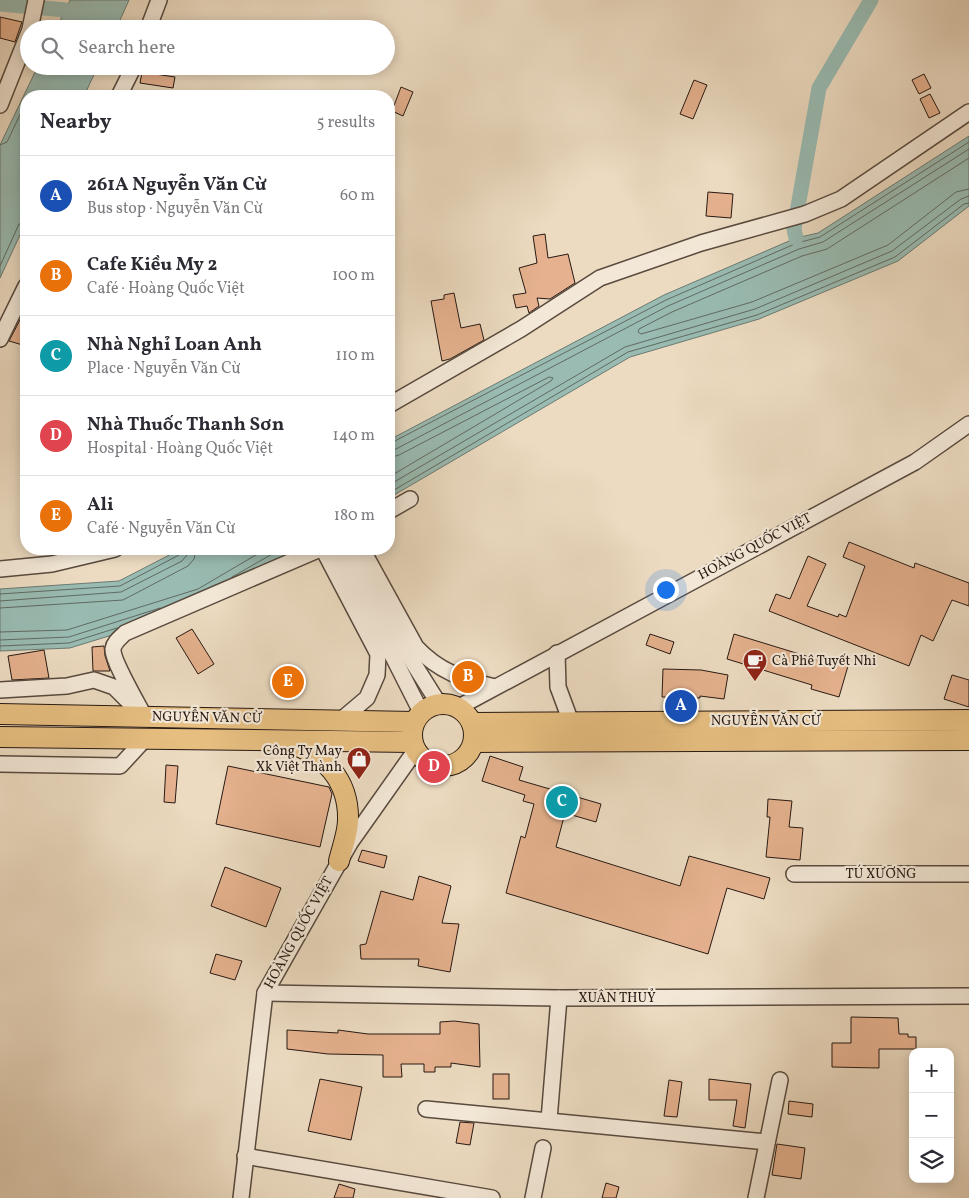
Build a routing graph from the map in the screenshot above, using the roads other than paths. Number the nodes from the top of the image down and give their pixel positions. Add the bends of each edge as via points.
1 (36, 0) edge
2 (159, 0) edge
3 (32, 20) edge
4 (151, 20) edge
5 (20, 55) edge
6 (130, 75) edge
7 (122, 90) edge
8 (0, 105) edge
9 (969, 112) edge
10 (20, 298) edge
11 (0, 339) edge
12 (395, 402) edge
13 (969, 424) edge
14 (410, 499) dead end
15 (395, 508) edge
16 (90, 555) edge
17 (307, 555) edge
18 (324, 555) edge
19 (338, 555) edge
20 (350, 555) edge
21 (365, 555) edge
22 (0, 569) edge
23 (385, 628) junction
24 (558, 653) junction
25 (495, 687) junction
26 (0, 690) edge
27 (439, 704) junction
28 (459, 707) junction
29 (0, 714) edge
30 (144, 716) junction
31 (418, 717) junction
32 (341, 720) junction
33 (969, 720) edge
34 (571, 722) junction
35 (473, 732) junction
36 (0, 737) edge
37 (144, 740) junction
38 (969, 740) edge
39 (283, 741) junction
40 (414, 746) junction
41 (0, 764) edge
42 (339, 862) junction
43 (794, 874) dead end
44 (969, 874) edge
45 (265, 993) junction
46 (969, 996) edge
47 (559, 998) junction
48 (780, 1080) dead end
49 (426, 1109) dead end
50 (549, 1120) junction
51 (767, 1142) junction
52 (543, 1148) dead end
53 (245, 1156) junction
54 (241, 1198) edge
55 (492, 1198) edge
56 (533, 1198) edge
57 (756, 1198) edge

1 - 3 street
2 - 4 street
5 - 8 street
6 - 7 street
9 - 12 street via 856,190 805,214 701,243 600,278 521,329
10 - 11 street
13 - 24 street, HOÀNG QUỐC VIỆT via 915,462
14 - 15 street
16 - 22 street via 52,564
17 - 30 street via 125,633 116,641 113,650 118,665
18 - 32 street via 378,654 377,676 367,698
19 - 23 street
20 - 23 street
21 - 25 street via 416,647 425,657 448,673
23 - 27 street
23 - 31 street
24 - 25 street, HOÀNG QUỐC VIỆT
24 - 34 street via 558,687
25 - 28 street, HOÀNG QUỐC VIỆT
26 - 30 street via 67,686 94,680 114,687
27 - 28 main road
27 - 31 main road via 429,706
28 - 35 main road
29 - 30 main road, NGUYỄN VĂN CỪ
30 - 32 main road, NGUYỄN VĂN CỪ
31 - 32 main road, NGUYỄN VĂN CỪ
31 - 40 main road
33 - 34 main road, NGUYỄN VĂN CỪ
34 - 35 main road, NGUYỄN VĂN CỪ
35 - 38 main road, NGUYỄN VĂN CỪ
35 - 40 main road via 469,752 452,765 432,764
36 - 37 main road, NGUYỄN VĂN CỪ
37 - 39 main road, NGUYỄN VĂN CỪ
37 - 41 street via 120,766
39 - 40 main road, NGUYỄN VĂN CỪ
39 - 42 main road via 302,747 330,766 345,792 348,820
40 - 42 street, HOÀNG QUỐC VIỆT
42 - 45 street, HOÀNG QUỐC VIỆT
43 - 44 street, TÚ XƯƠNG
45 - 47 street, XUÂN THUỶ
45 - 53 street, HOÀNG QUỐC VIỆT
46 - 47 street, XUÂN THUỶ
47 - 50 street
48 - 51 street
49 - 50 street
50 - 51 street
51 - 57 street
52 - 56 street
53 - 54 street, HOÀNG QUỐC VIỆT
53 - 55 street

